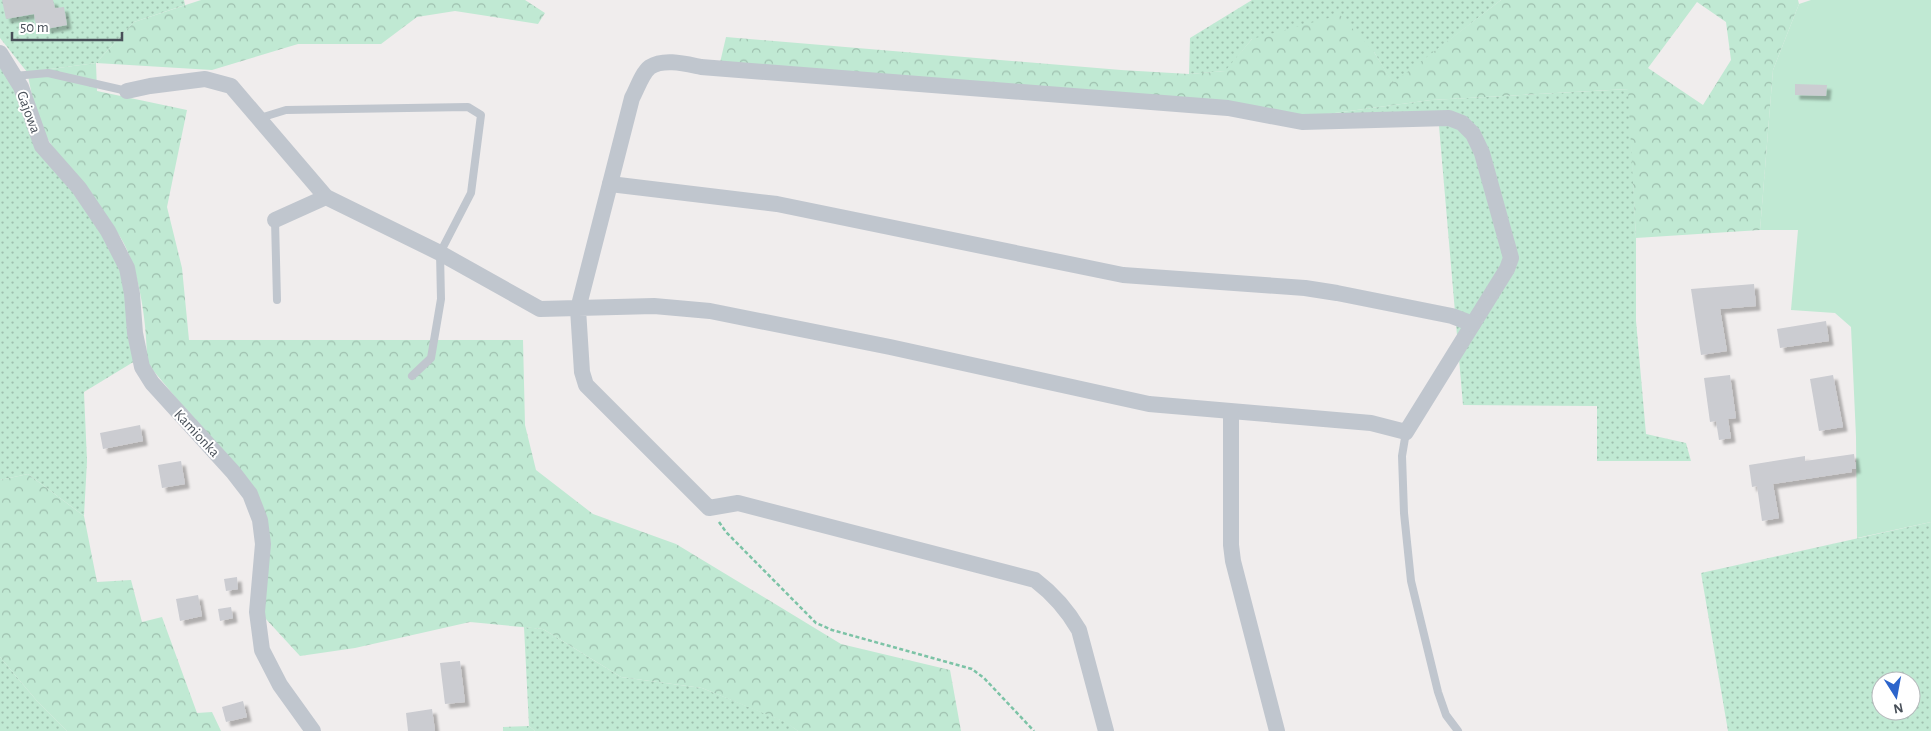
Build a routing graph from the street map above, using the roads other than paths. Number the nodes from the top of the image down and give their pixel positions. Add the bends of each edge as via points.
1 (0, 53) edge
2 (14, 76) junction
3 (127, 92) joint
4 (260, 118) junction
5 (42, 146) joint
6 (610, 184) junction
7 (326, 197) junction
8 (275, 220) joint
9 (440, 253) junction
10 (277, 300) dead end
11 (578, 309) junction
12 (1473, 324) junction
13 (412, 376) dead end
14 (1232, 412) junction
15 (1406, 432) junction
16 (313, 731) edge
17 (1106, 731) edge
18 (1277, 731) edge
19 (1458, 731) edge

1 - 2 street, Gajowa
2 - 3 lane via 48,73
2 - 5 street, Gajowa
3 - 4 street via 205,79 231,86
4 - 7 street
4 - 9 lane via 286,110 440,107 468,107 480,115 471,193
5 - 16 street, Kamionka via 79,188 108,231 127,268 142,367 152,383 234,472 250,494 260,520 263,544 257,612 262,650 280,685
6 - 11 street
6 - 12 street via 777,204 1123,275 1337,293 1452,316
6 - 12 street via 632,98 644,75 650,67 674,63 1228,108 1302,122 1449,118 1462,123 1473,134 1482,153 1511,258
7 - 8 street
7 - 9 street
8 - 10 lane
9 - 11 street via 540,309
9 - 13 lane via 441,298 431,358
11 - 14 street via 654,306 710,311 1150,404
11 - 17 street via 582,372 586,385 709,508 738,503 1035,580 1072,618 1079,630
12 - 15 street
14 - 15 street via 1371,423
14 - 18 street via 1233,561
15 - 19 lane via 1402,456 1411,581 1438,692 1446,716

